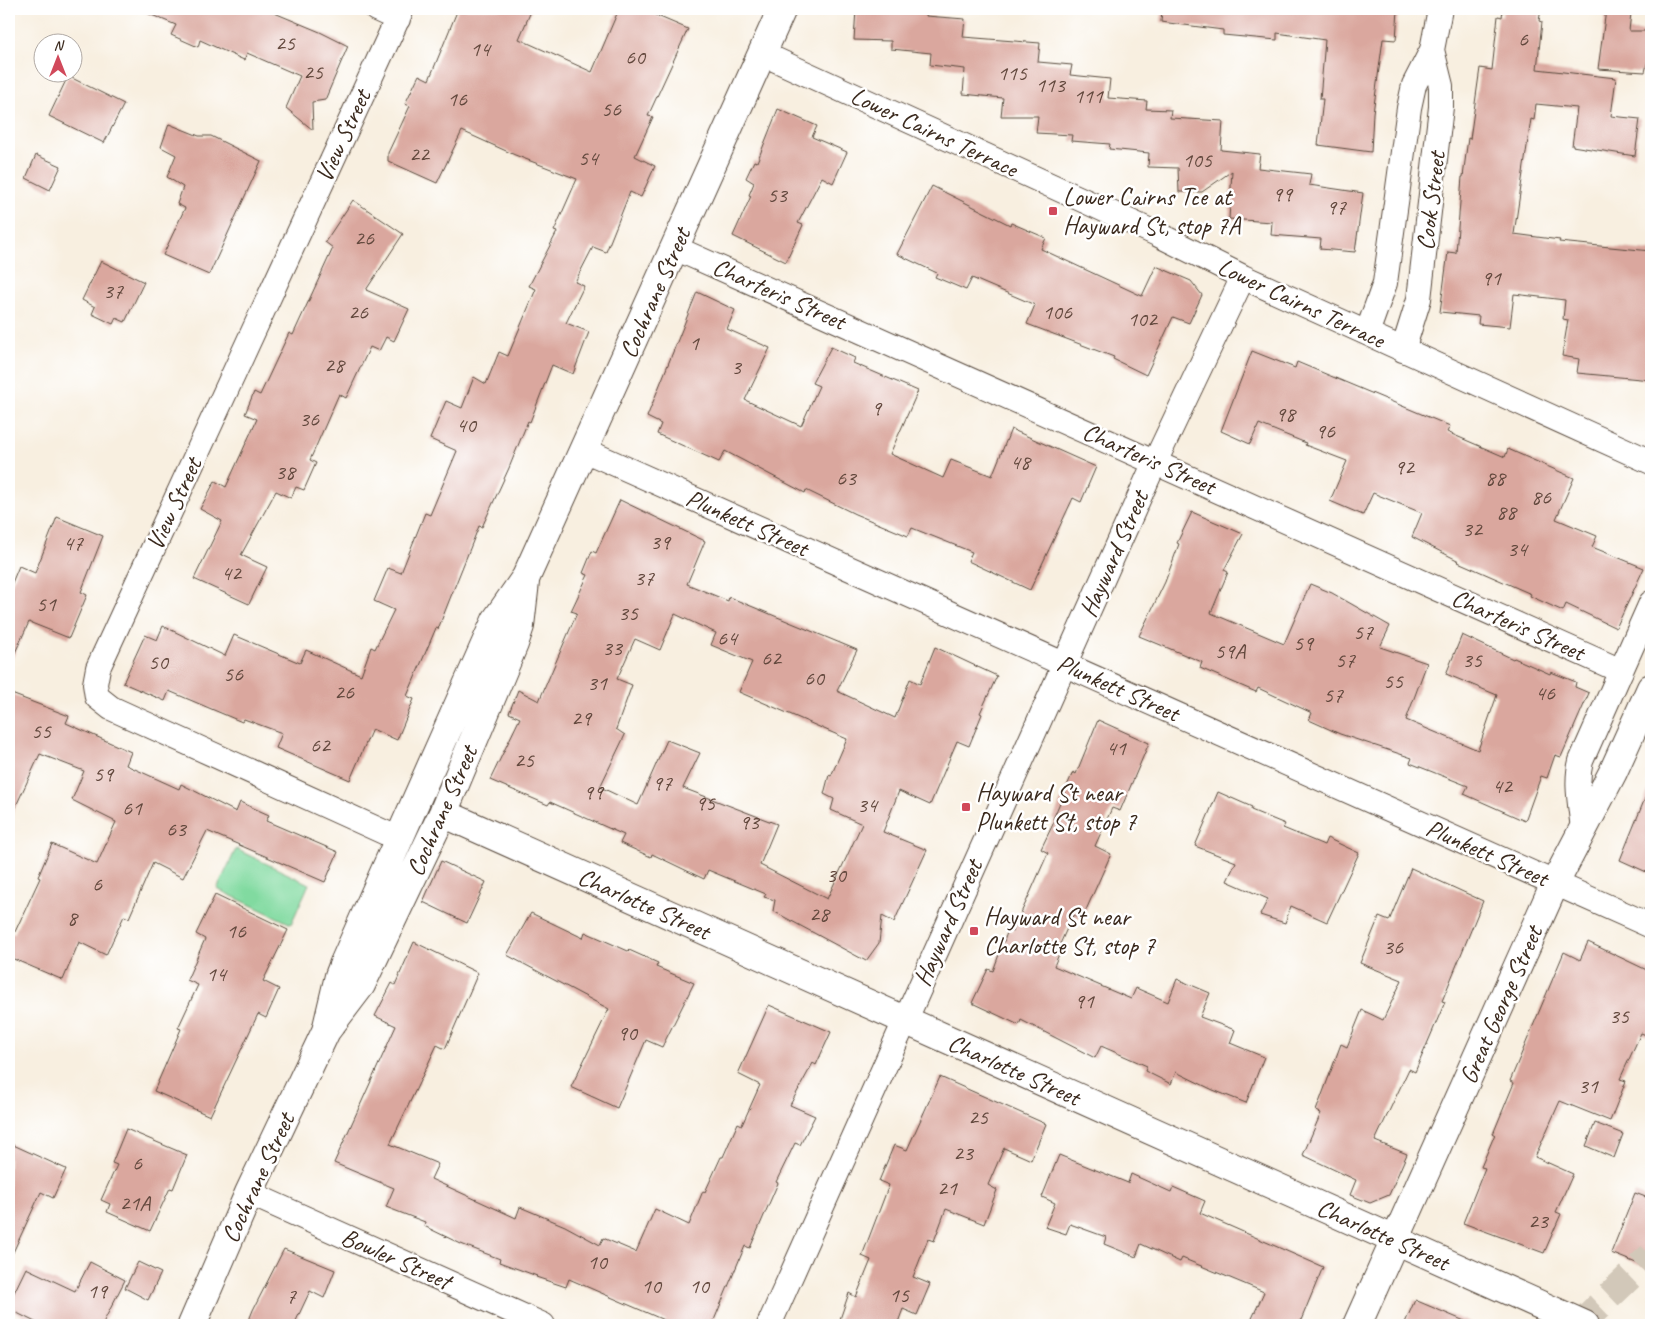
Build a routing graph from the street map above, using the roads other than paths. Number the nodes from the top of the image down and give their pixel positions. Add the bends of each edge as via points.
1 (376, 9) edge
2 (782, 9) edge
3 (1440, 9) edge
4 (400, 14) edge
5 (1432, 50) junction
6 (762, 53) junction
7 (675, 248) junction
8 (1242, 277) junction
9 (1367, 334) junction
10 (1403, 350) junction
11 (584, 450) junction
12 (1155, 462) junction
13 (1651, 462) edge
14 (526, 577) junction
15 (1651, 603) edge
16 (1065, 664) junction
17 (1621, 671) junction
18 (1651, 688) edge
19 (443, 813) junction
20 (1583, 830) junction
21 (399, 839) junction
22 (1555, 883) junction
23 (1651, 926) edge
24 (905, 1021) junction
25 (326, 1031) junction
26 (249, 1193) junction
27 (1395, 1241) junction
28 (192, 1325) edge
29 (542, 1325) edge
30 (769, 1325) edge
31 (1357, 1325) edge
32 (1585, 1325) edge

1 - 4 street
2 - 6 street, Cochrane Street
3 - 5 street, Cook Street
4 - 21 street, View Street via 98,668 95,684 96,697 111,708
5 - 9 street, Cook Street via 1414,85 1385,284
5 - 10 street, Cook Street via 1441,86 1442,107 1419,299
6 - 7 street, Cochrane Street
6 - 8 street, Lower Cairns Terrace via 1148,230
7 - 11 street, Cochrane Street
7 - 12 street, Charteris Street
8 - 9 street, Lower Cairns Terrace
8 - 12 street, Hayward Street
9 - 10 street, Lower Cairns Terrace
10 - 13 street, Lower Cairns Terrace
11 - 14 street, Cochrane Street
11 - 16 street, Plunkett Street
12 - 16 street, Hayward Street
12 - 17 street, Charteris Street
14 - 19 street, Cochrane Street via 520,626 514,644
14 - 21 street, Cochrane Street via 496,620
15 - 17 street
16 - 22 street, Plunkett Street
16 - 24 street, Hayward Street
17 - 20 street via 1581,761 1578,774
18 - 20 street, Great George Street
19 - 24 street, Charlotte Street
19 - 25 street, Cochrane Street via 361,985
20 - 22 street, Great George Street
21 - 25 street, Cochrane Street via 339,976
22 - 23 street, Plunkett Street
22 - 27 street, Great George Street
24 - 27 street, Charlotte Street
24 - 30 street, Hayward Street
25 - 26 street, Cochrane Street
26 - 28 street, Cochrane Street
26 - 29 street, Bowler Street
27 - 31 street, Great George Street
27 - 32 street, Charlotte Street

